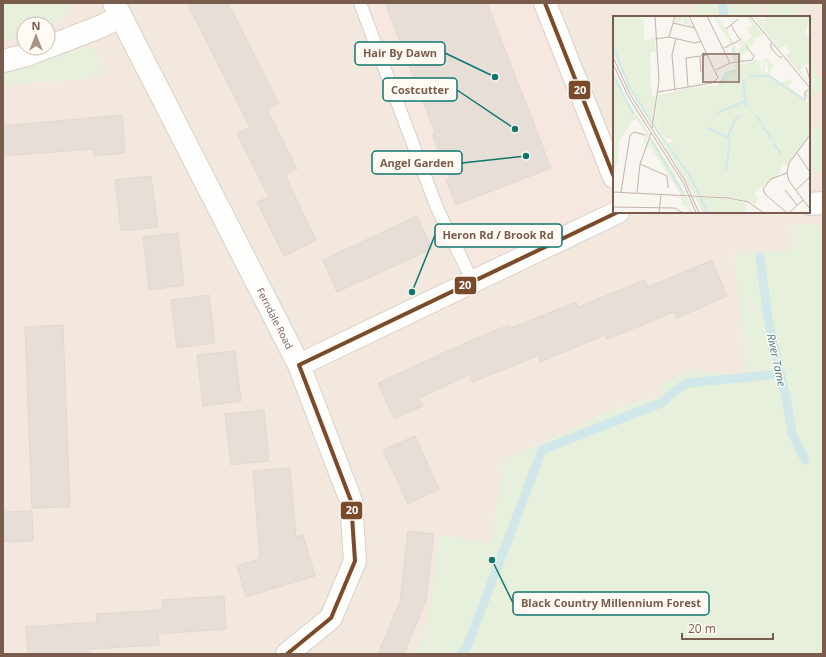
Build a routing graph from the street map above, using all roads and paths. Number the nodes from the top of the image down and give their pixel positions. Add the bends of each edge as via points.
1 (360, 3) edge
2 (545, 3) edge
3 (118, 9) edge
4 (56, 43) edge
5 (23, 56) edge
6 (3, 61) edge
7 (613, 174) edge
8 (823, 203) edge
9 (810, 204) edge
10 (616, 213) edge
11 (473, 282) junction
12 (299, 365) junction
13 (287, 654) edge

1 - 11 lane via 437,208
2 - 7 street
3 - 4 street via 102,26
3 - 12 street, Ferndale Road
5 - 6 street
8 - 9 street
10 - 11 street
11 - 12 street
12 - 13 street, Ferndale Road via 351,501 355,560 331,618

